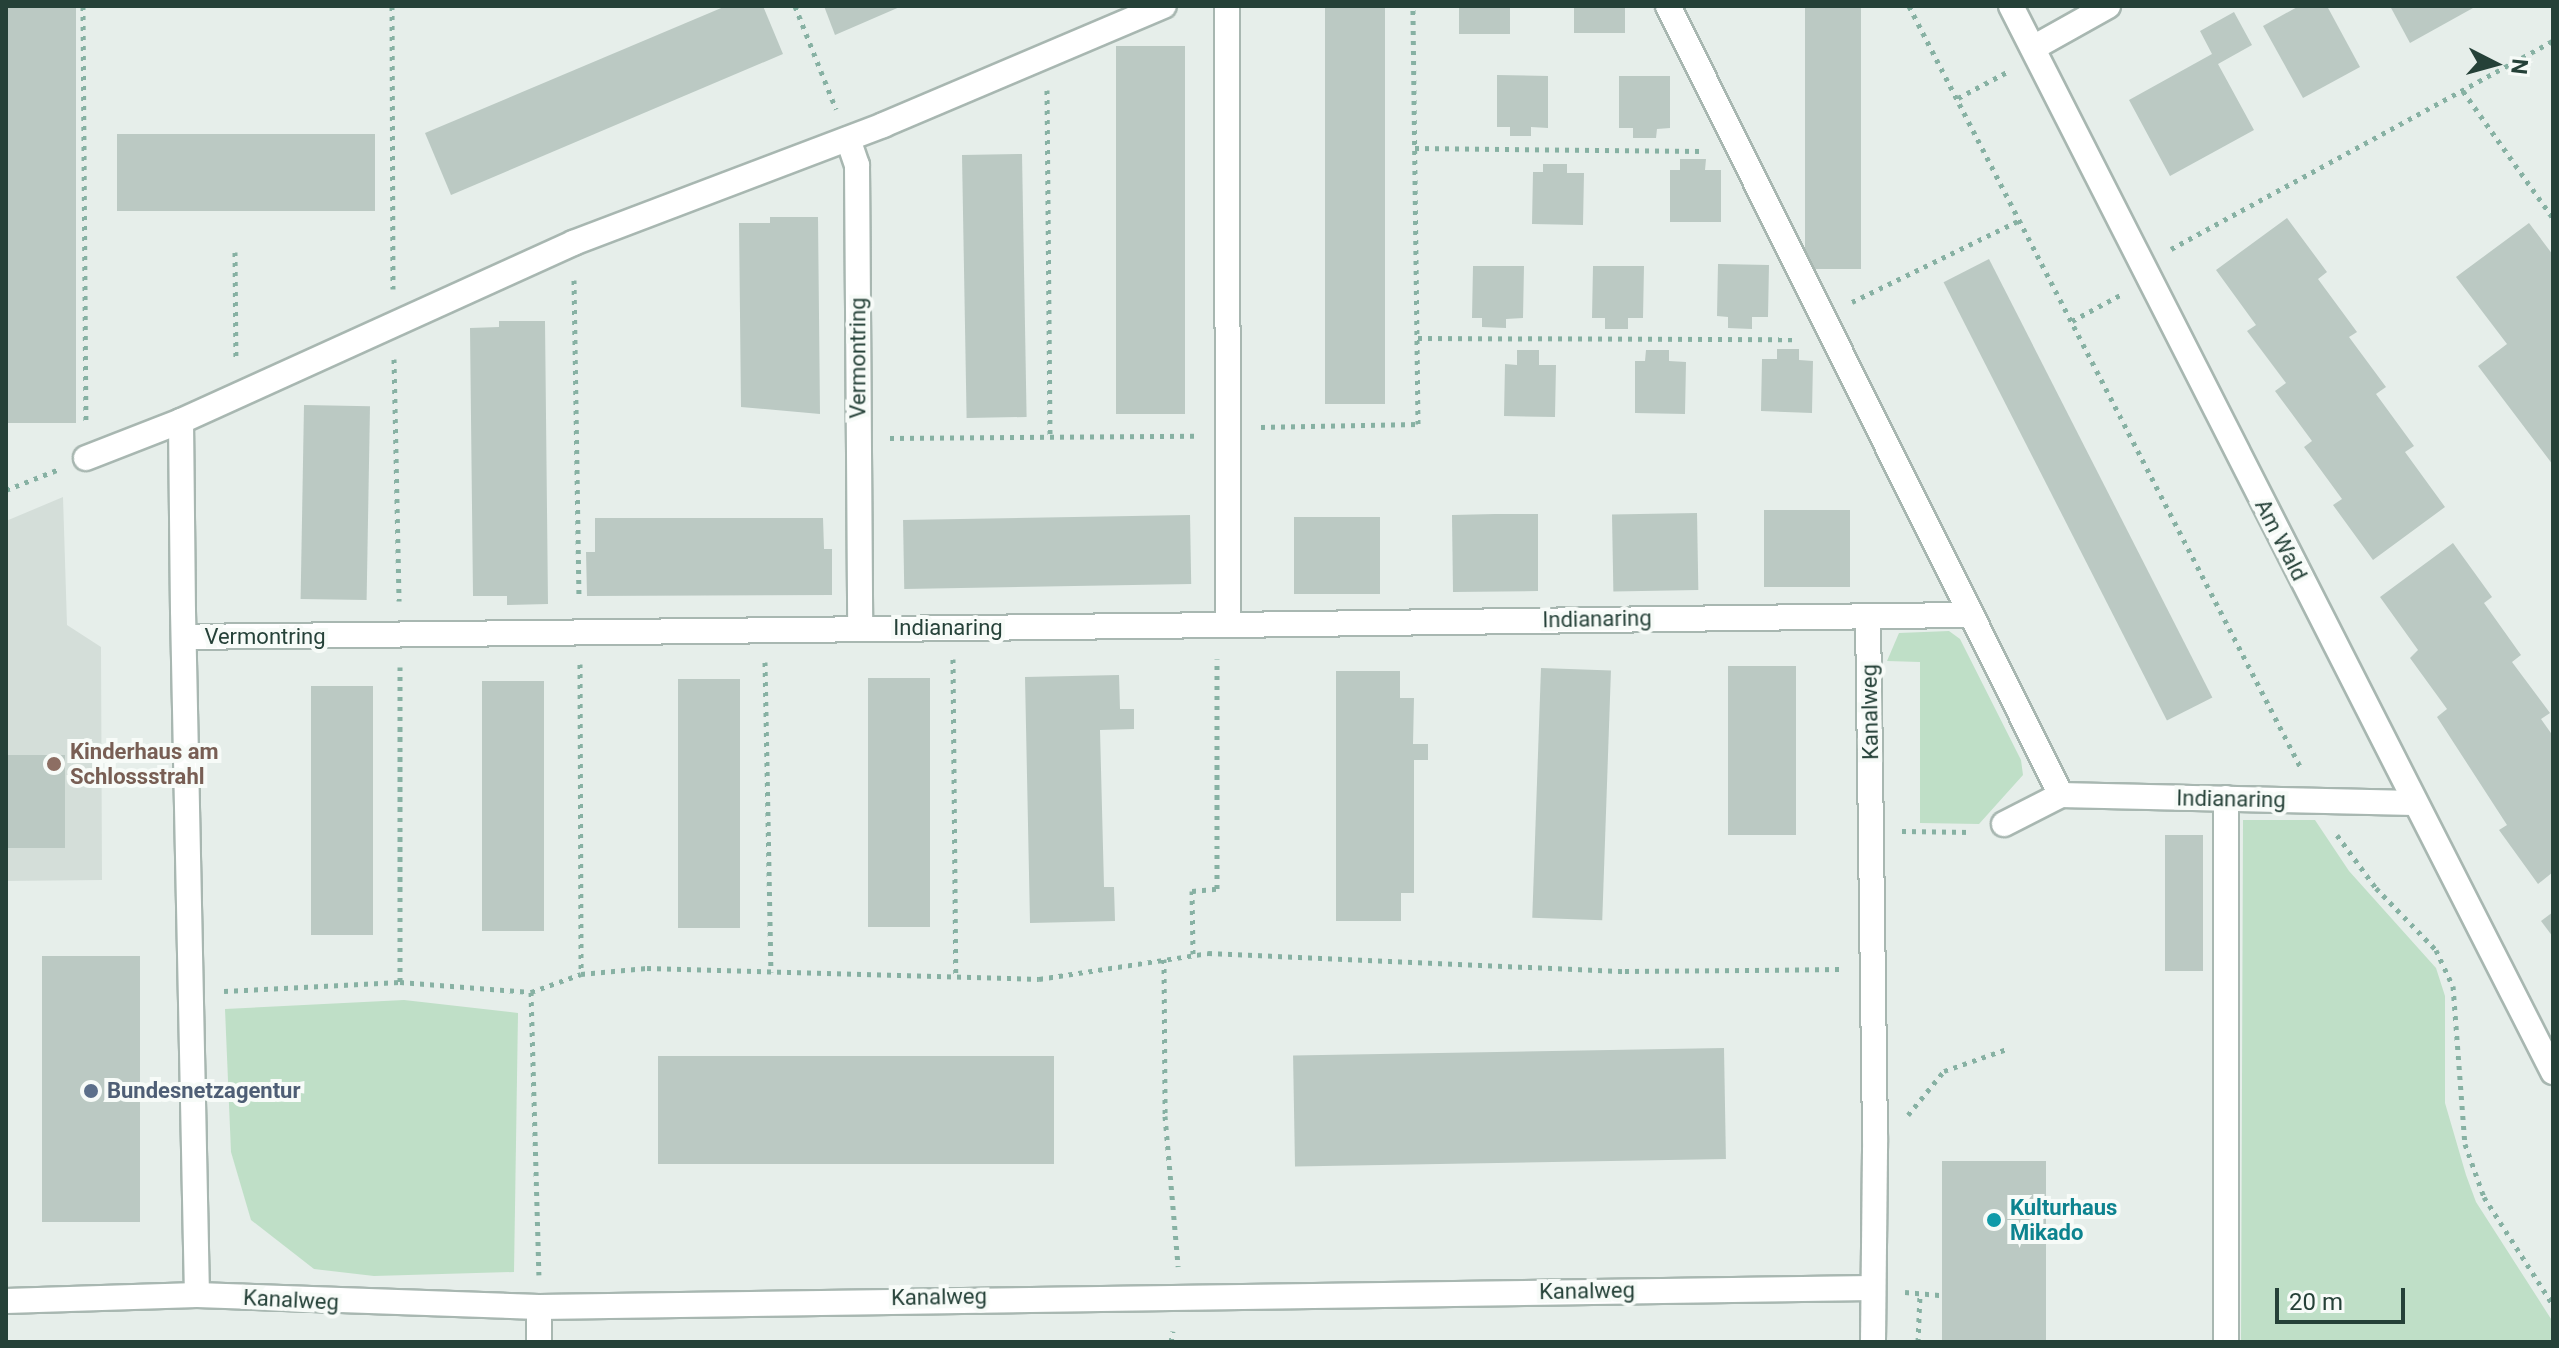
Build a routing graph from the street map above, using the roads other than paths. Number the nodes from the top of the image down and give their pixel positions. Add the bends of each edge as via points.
1 (1164, 6) edge
2 (1227, 6) edge
3 (1668, 6) edge
4 (2011, 6) edge
5 (2108, 6) edge
6 (2033, 48) junction
7 (848, 139) junction
8 (181, 421) junction
9 (86, 458) road end
10 (1967, 615) junction
11 (1868, 616) junction
12 (1228, 625) junction
13 (860, 628) junction
14 (184, 637) junction
15 (2061, 795) junction
16 (2226, 798) junction
17 (2413, 803) junction
18 (2004, 824) road end
19 (2553, 1072) edge
20 (1872, 1288) junction
21 (197, 1295) junction
22 (6, 1301) edge
23 (539, 1307) junction
24 (539, 1342) edge
25 (1873, 1342) edge
26 (2226, 1342) edge

1 - 7 street
2 - 12 street
3 - 10 street via 1836,339
4 - 6 street, Am Wald
5 - 6 street
6 - 17 street, Am Wald
7 - 8 street via 573,243
7 - 13 street, Vermontring via 857,165
8 - 9 street
8 - 14 street, Vermontring
10 - 11 street, Indianaring
10 - 15 street
11 - 12 street, Indianaring
11 - 20 street, Kanalweg
12 - 13 street, Indianaring
13 - 14 street, Vermontring
14 - 21 street, Vermontring
15 - 16 street, Indianaring
15 - 18 street
16 - 17 street, Indianaring
16 - 26 street
17 - 19 street, Am Wald
20 - 23 street, Kanalweg
20 - 25 street, Kanalweg
21 - 22 street, Kanalweg
21 - 23 street, Kanalweg
23 - 24 street

